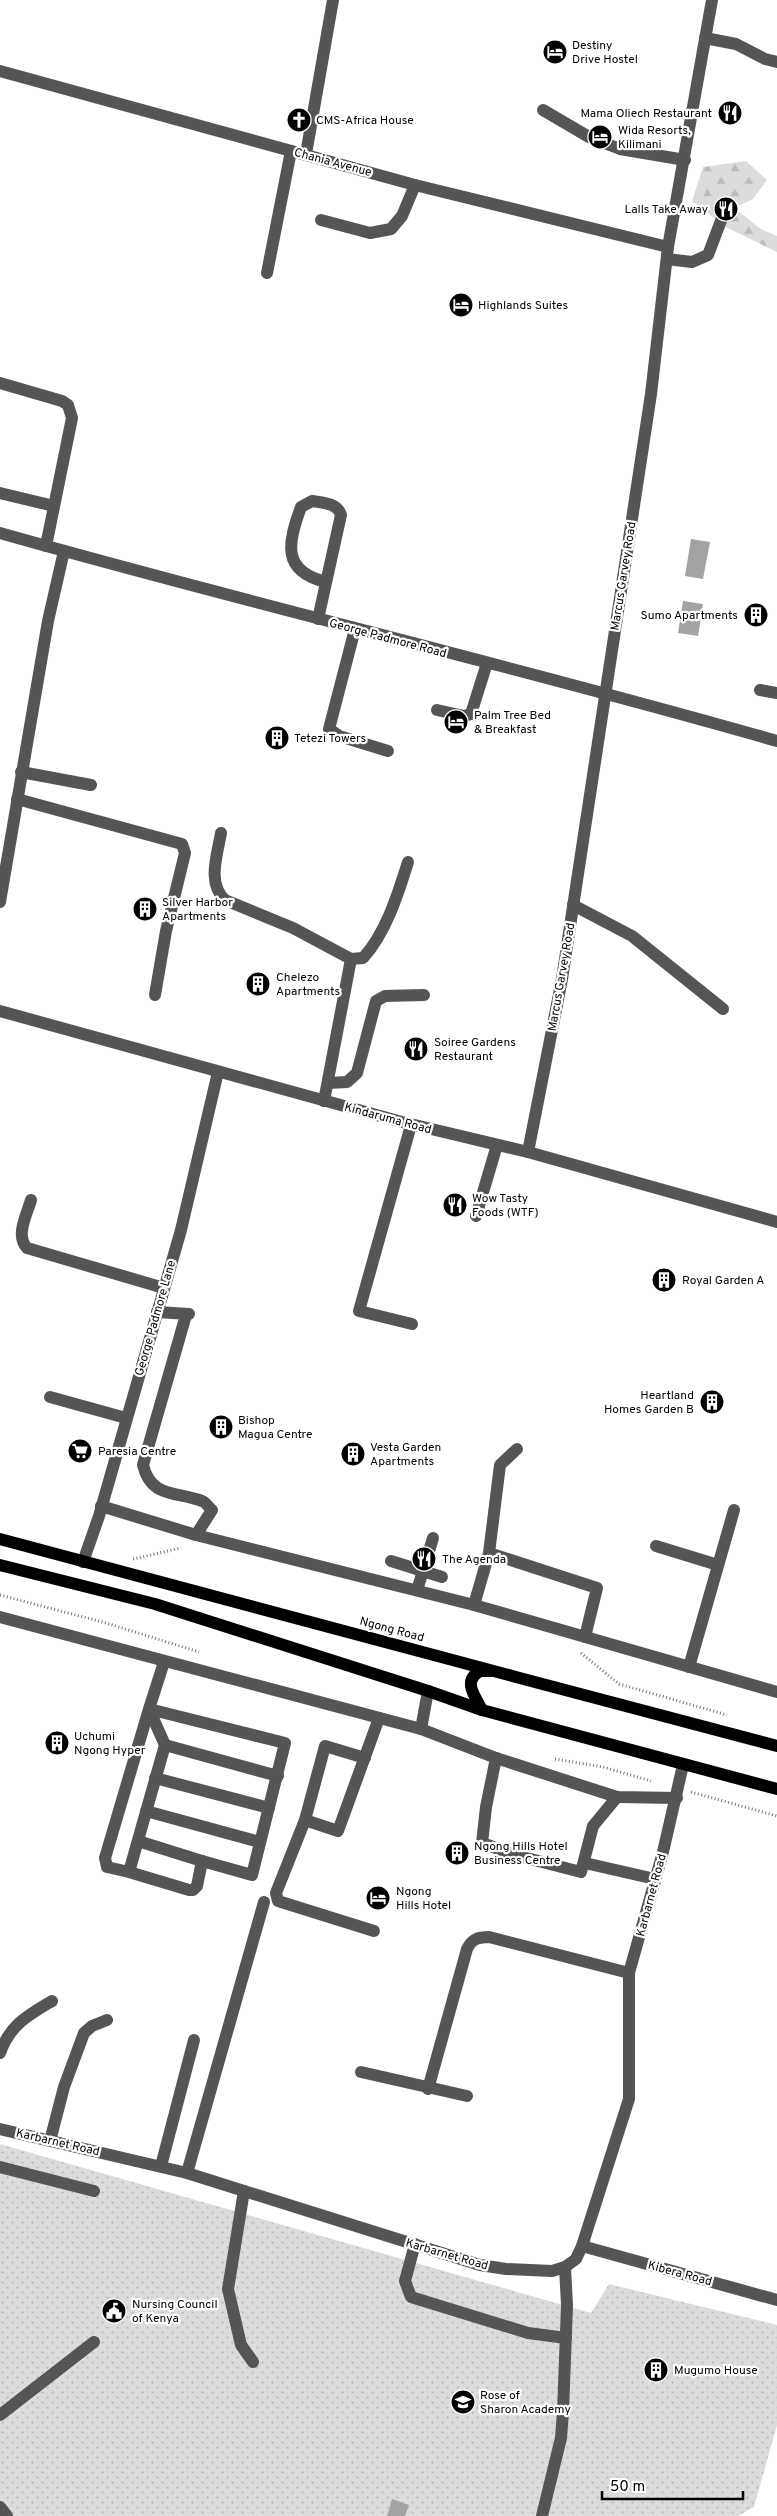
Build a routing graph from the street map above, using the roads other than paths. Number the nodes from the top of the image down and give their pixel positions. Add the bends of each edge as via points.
1 (333, 0) edge
2 (712, 0) edge
3 (705, 38) junction
4 (777, 62) edge
5 (0, 71) edge
6 (543, 110) dead end
7 (291, 151) junction
8 (306, 154) junction
9 (685, 160) junction
10 (415, 185) junction
11 (722, 218) dead end
12 (321, 220) dead end
13 (668, 253) junction
14 (266, 273) dead end
15 (0, 383) edge
16 (0, 493) edge
17 (54, 506) junction
18 (0, 533) edge
19 (46, 546) junction
20 (64, 551) junction
21 (326, 582) junction
22 (318, 619) junction
23 (354, 629) junction
24 (487, 664) junction
25 (760, 690) dead end
26 (606, 692) junction
27 (777, 693) edge
28 (437, 710) dead end
29 (777, 741) edge
30 (388, 752) dead end
31 (21, 772) junction
32 (91, 784) dead end
33 (17, 799) junction
34 (220, 834) dead end
35 (408, 862) dead end
36 (0, 902) edge
37 (573, 905) junction
38 (351, 960) junction
39 (155, 995) dead end
40 (424, 995) dead end
41 (723, 1008) dead end
42 (0, 1012) edge
43 (218, 1072) junction
44 (328, 1083) junction
45 (324, 1101) junction
46 (412, 1125) junction
47 (497, 1145) junction
48 (528, 1152) junction
49 (31, 1200) dead end
50 (476, 1216) dead end
51 (777, 1222) edge
52 (164, 1288) junction
53 (157, 1312) junction
54 (186, 1315) junction
55 (199, 1319) dead end
56 (412, 1324) dead end
57 (50, 1397) dead end
58 (126, 1418) junction
59 (517, 1449) dead end
60 (101, 1506) junction
61 (734, 1510) dead end
62 (433, 1538) dead end
63 (0, 1539) edge
64 (193, 1540) junction
65 (656, 1546) dead end
66 (489, 1552) junction
67 (392, 1561) dead end
68 (83, 1562) junction
69 (0, 1565) edge
70 (718, 1565) junction
71 (423, 1571) junction
72 (442, 1577) dead end
73 (417, 1590) junction
74 (474, 1605) junction
75 (0, 1617) edge
76 (585, 1637) junction
77 (164, 1662) junction
78 (689, 1667) junction
79 (494, 1670) junction
80 (428, 1691) junction
81 (777, 1692) edge
82 (149, 1708) junction
83 (482, 1710) junction
84 (379, 1718) junction
85 (421, 1729) junction
86 (165, 1745) junction
87 (777, 1746) edge
88 (365, 1758) junction
89 (496, 1758) junction
90 (683, 1765) junction
91 (278, 1776) junction
92 (155, 1778) junction
93 (777, 1789) edge
94 (617, 1797) junction
95 (676, 1798) junction
96 (269, 1808) junction
97 (146, 1811) junction
98 (304, 1820) junction
99 (138, 1841) junction
100 (260, 1842) junction
101 (202, 1861) junction
102 (585, 1863) junction
103 (129, 1872) junction
104 (655, 1879) junction
105 (264, 1902) dead end
106 (374, 1931) dead end
107 (629, 1973) junction
108 (52, 2001) dead end
109 (107, 2020) dead end
110 (194, 2040) dead end
111 (0, 2053) edge
112 (361, 2072) dead end
113 (428, 2089) junction
114 (466, 2096) dead end
115 (0, 2129) edge
116 (50, 2141) junction
117 (161, 2166) junction
118 (0, 2167) edge
119 (187, 2173) junction
120 (94, 2191) dead end
121 (244, 2191) junction
122 (415, 2244) junction
123 (582, 2246) junction
124 (565, 2267) junction
125 (777, 2300) edge
126 (566, 2338) junction
127 (94, 2342) dead end
128 (253, 2362) dead end
129 (0, 2415) edge
130 (0, 2507) edge
131 (7, 2516) edge
132 (542, 2516) edge

1 - 8 street
2 - 3 street, Marcus Garvey Road
3 - 4 street via 736,44
3 - 9 street, Marcus Garvey Road
5 - 7 street, Chania Avenue
6 - 9 street via 620,149
7 - 8 street, Chania Avenue
7 - 14 street
8 - 10 street, Chania Avenue
9 - 13 street, Marcus Garvey Road
10 - 12 street via 402,216 391,229 370,233
10 - 13 street, Chania Avenue
11 - 13 street, Chania Avenue via 708,255 692,262
13 - 26 street, Marcus Garvey Road via 651,394
15 - 17 street via 62,401 71,411
16 - 17 street
17 - 19 street
18 - 19 street, George Padmore Road
19 - 20 street, George Padmore Road
20 - 22 street, George Padmore Road
20 - 31 street
21 - 21 street via 308,578 294,564 291,555 301,507 312,501 333,505 341,515
21 - 22 street
22 - 23 street, George Padmore Road
23 - 24 street, George Padmore Road
23 - 30 street via 330,730 338,736
24 - 26 street, George Padmore Road
24 - 28 street via 471,714 464,716
25 - 27 street
26 - 29 street, George Padmore Road
26 - 37 street, Marcus Garvey Road
31 - 32 street
31 - 33 street
33 - 36 street
33 - 39 street via 182,844 185,853
34 - 38 street via 214,881 217,892 225,900 293,928
35 - 38 street via 374,947 363,958
37 - 41 street via 632,936
37 - 48 street, Marcus Garvey Road
38 - 44 street
40 - 44 street via 385,996 376,1001 357,1073 347,1082
42 - 43 street, Kindaruma Road
43 - 45 street, Kindaruma Road
43 - 52 street, George Padmore Lane
44 - 45 street
45 - 46 street, Kindaruma Road
46 - 47 street, Kindaruma Road
46 - 56 street via 359,1311
47 - 48 street, Kindaruma Road
47 - 50 street
48 - 51 street, Kindaruma Road
49 - 52 street via 21,1237 27,1248
52 - 53 street, George Padmore Lane
53 - 54 street via 189,1314
53 - 58 street, George Padmore Lane
54 - 55 street
54 - 64 street via 143,1465 146,1478 155,1488 204,1501 212,1510
57 - 58 street
58 - 60 street, George Padmore Lane
59 - 66 street via 500,1465
60 - 64 street
60 - 68 street, George Padmore Lane
61 - 70 street
62 - 71 street
63 - 68 main road, Ngong Road
64 - 73 street
65 - 70 street
66 - 74 street
66 - 76 street via 597,1588
67 - 71 street
68 - 79 main road, Ngong Road
69 - 80 main road via 155,1604
70 - 78 street
71 - 72 street
71 - 73 street
73 - 74 street
74 - 76 street
75 - 77 street
76 - 78 street
77 - 82 street
77 - 84 street
78 - 81 street
79 - 83 main road via 480,1671 470,1681
79 - 87 main road, Ngong Road
80 - 83 main road
80 - 85 street
82 - 86 street
82 - 91 street via 285,1744
82 - 103 street via 105,1858 107,1867
83 - 90 main road
84 - 85 street
84 - 88 street
85 - 89 street
86 - 91 street
86 - 92 street
88 - 98 street via 338,1830
88 - 98 street via 325,1746
89 - 94 street
89 - 102 street via 482,1843 514,1855 582,1872
90 - 93 main road
90 - 95 street, Karbarnet Road
91 - 96 street
92 - 96 street
92 - 97 street
94 - 95 street
94 - 102 street via 593,1826
95 - 104 street, Karbarnet Road
96 - 100 street
97 - 99 street
97 - 100 street
98 - 106 street via 276,1893 278,1901
99 - 101 street
99 - 103 street
100 - 101 street via 252,1875
101 - 103 street via 197,1886 193,1890
102 - 104 street
104 - 107 street, Karbarnet Road
105 - 119 street
107 - 113 street via 489,1937 471,1941
107 - 123 street, Karbarnet Road via 629,2100
108 - 111 street via 21,2020 6,2036
109 - 116 street via 84,2033 64,2087
110 - 117 street
112 - 113 street
113 - 114 street
115 - 116 street, Karbarnet Road
116 - 117 street, Karbarnet Road
117 - 119 street, Karbarnet Road
118 - 120 street
119 - 121 street, Karbarnet Road
121 - 122 street, Karbarnet Road
121 - 128 street via 228,2289 241,2346
122 - 124 street, Karbarnet Road via 480,2265 506,2269 552,2271
122 - 126 street via 405,2281 411,2298 528,2333
123 - 124 street, Karbarnet Road via 576,2259
123 - 125 street, Kibera Road
124 - 126 street
126 - 132 street via 561,2438
127 - 129 street
130 - 131 street

